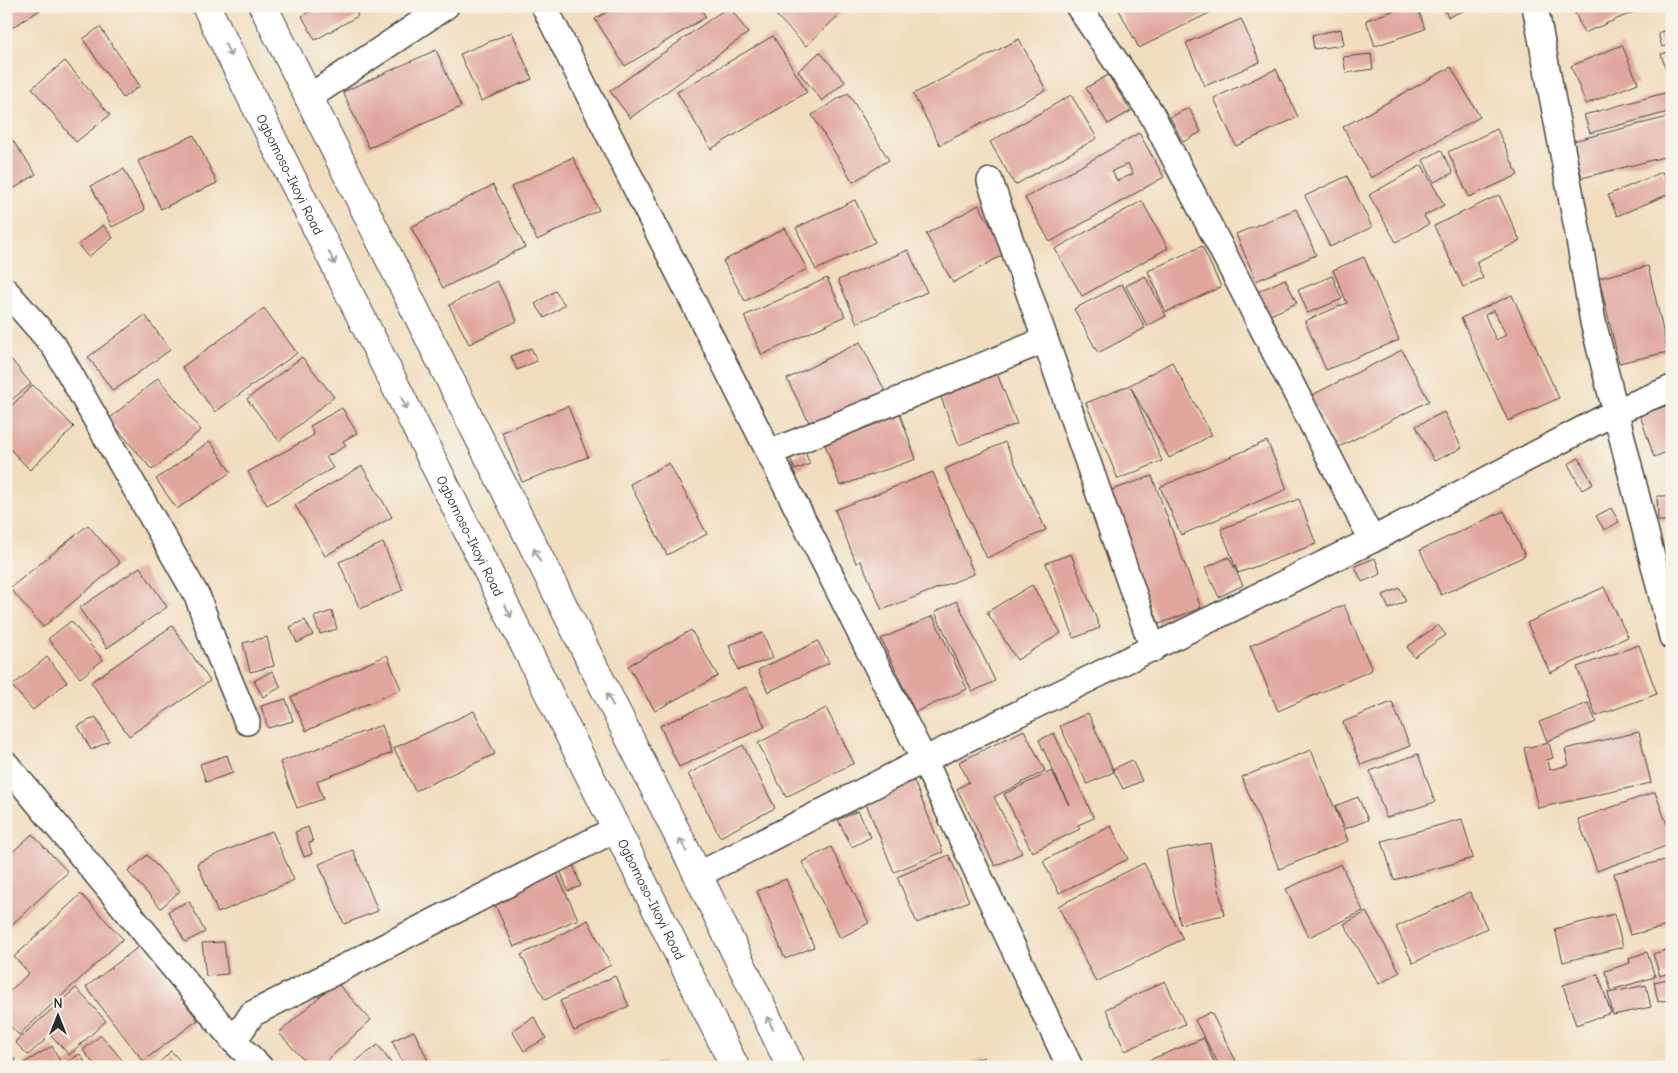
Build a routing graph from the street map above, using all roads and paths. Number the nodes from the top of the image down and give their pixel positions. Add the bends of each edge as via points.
1 (206, 6) edge
2 (263, 6) edge
3 (446, 6) edge
4 (544, 6) edge
5 (1078, 6) edge
6 (1535, 6) edge
7 (308, 98) junction
8 (990, 180) dead end
9 (6, 291) edge
10 (1045, 340) junction
11 (1672, 388) edge
12 (1617, 411) junction
13 (769, 453) junction
14 (1372, 540) junction
15 (1672, 637) edge
16 (1153, 649) junction
17 (247, 722) dead end
18 (924, 760) junction
19 (6, 764) edge
20 (616, 829) junction
21 (698, 876) junction
22 (234, 1041) junction
23 (260, 1067) edge
24 (735, 1067) edge
25 (791, 1067) edge
26 (1070, 1067) edge

1 -> 20 main road, Ogbomoso-Ikoyi Road
2 - 7 main road
3 - 7 street
4 - 13 street
5 - 14 street via 1151,113
6 - 12 street via 1593,322
21 -> 7 main road
8 - 10 street
9 - 17 street via 54,346 198,598
10 - 13 street
10 - 16 street
11 - 12 street
12 - 14 street
12 - 15 street
13 - 18 street
14 - 16 street
16 - 18 street
18 - 21 street
18 - 26 street
19 - 22 street
20 - 22 street via 252,1014
20 - 24 main road, Ogbomoso-Ikoyi Road
25 -> 21 main road
22 - 23 street

